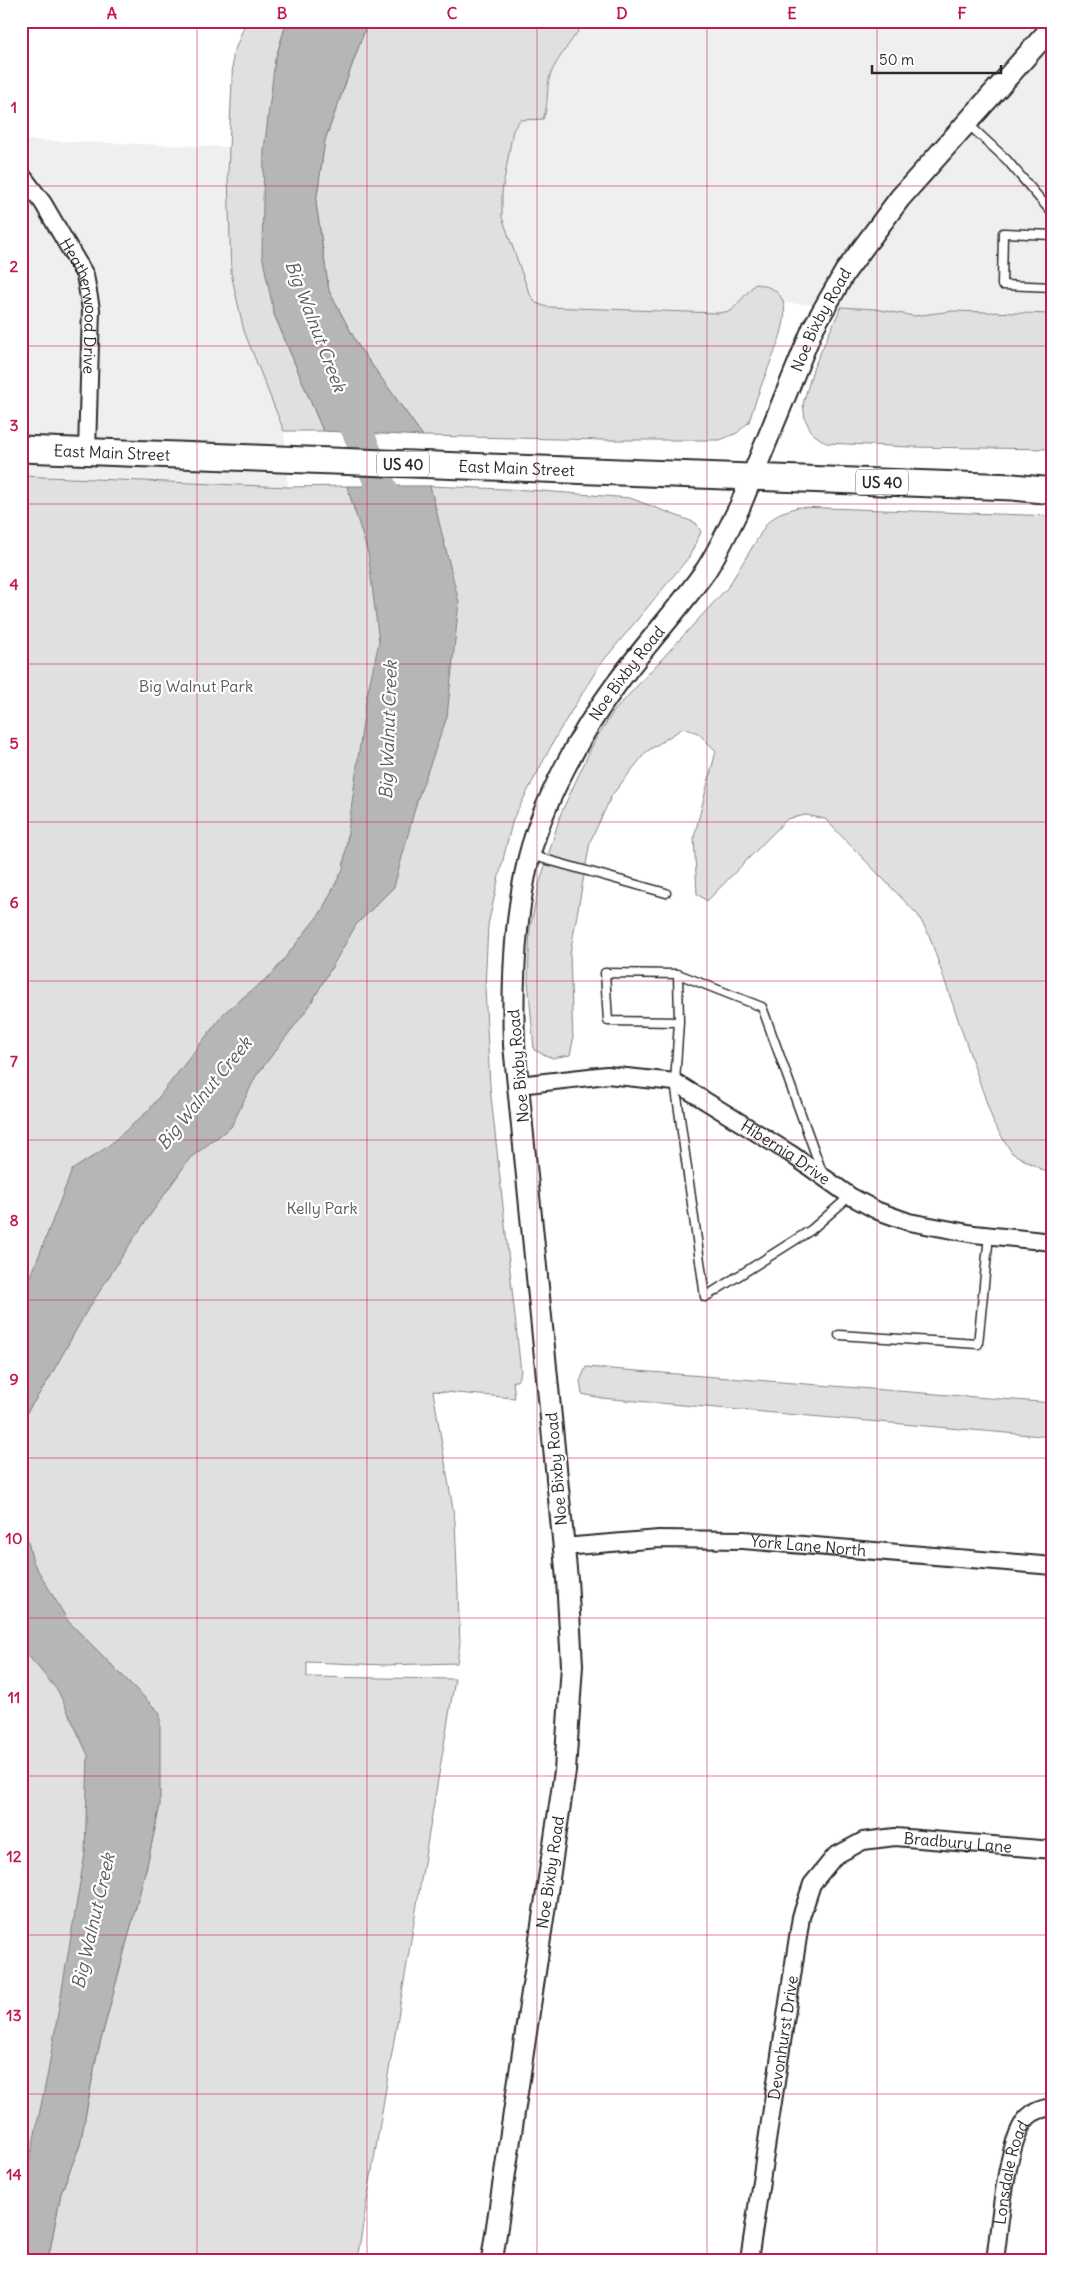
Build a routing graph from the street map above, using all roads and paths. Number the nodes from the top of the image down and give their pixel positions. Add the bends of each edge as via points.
1 (1053, 26) edge
2 (968, 123) junction
3 (21, 174) edge
4 (1053, 214) edge
5 (1053, 235) edge
6 (1053, 287) edge
7 (21, 448) edge
8 (87, 451) junction
9 (751, 478) junction
10 (1053, 482) edge
11 (1013, 486) junction
12 (1053, 491) edge
13 (530, 855) junction
14 (666, 893) dead end
15 (678, 974) junction
16 (680, 1022) junction
17 (675, 1082) junction
18 (519, 1085) junction
19 (824, 1179) junction
20 (850, 1196) junction
21 (989, 1236) junction
22 (1053, 1242) edge
23 (839, 1335) dead end
24 (563, 1546) junction
25 (1053, 1566) edge
26 (863, 1841) joint
27 (1053, 1850) edge
28 (1053, 2106) edge
29 (492, 2260) edge
30 (749, 2260) edge
31 (995, 2260) edge

1 - 2 street, Noe Bixby Road
2 - 4 lane via 1006,159
2 - 9 street, Noe Bixby Road via 900,198 845,272 813,328
3 - 8 street, Heatherwood Drive via 43,203 85,274 91,308
5 - 6 lane via 1003,233 1002,285
7 - 8 main road, East Main Street / US 40
8 - 9 main road, East Main Street / US 40
9 - 11 main road, East Main Street / US 40
9 - 13 street, Noe Bixby Road via 707,568 641,651 588,726 555,792
10 - 11 main road, East Main Street / US 40
11 - 12 main road, East Main Street / US 40
13 - 14 lane
13 - 18 street, Noe Bixby Road via 522,892 515,959 513,1004
15 - 16 lane
15 - 16 lane via 605,973 608,1021
15 - 19 lane via 762,1007
16 - 17 lane
17 - 18 street, Hibernia Drive via 607,1075
17 - 19 street, Hibernia Drive
17 - 20 lane via 705,1297 811,1230
18 - 24 street, Noe Bixby Road
19 - 20 street, Hibernia Drive
20 - 21 street, Hibernia Drive via 878,1211 910,1222
21 - 22 street, Hibernia Drive
21 - 23 lane via 978,1344
24 - 25 street, York Lane North via 659,1539 743,1540
24 - 29 street, Noe Bixby Road via 572,1665 565,1770
26 - 27 street, Bradbury Lane via 895,1837
26 - 30 street, Devonhurst Drive via 835,1856 812,1884 801,1917
28 - 31 street, Lonsdale Road via 1040,2109 1021,2126 1012,2150

